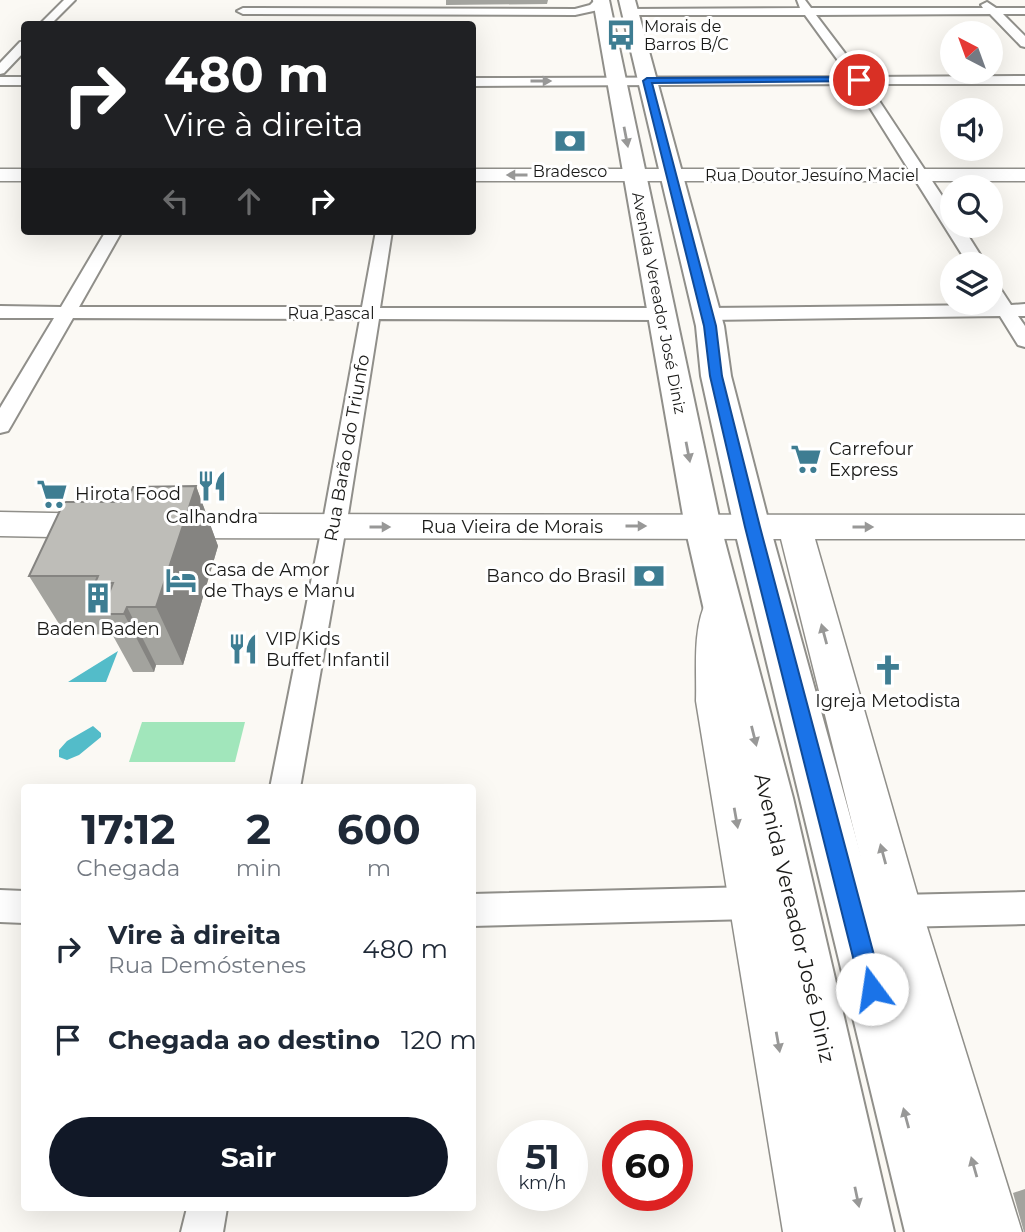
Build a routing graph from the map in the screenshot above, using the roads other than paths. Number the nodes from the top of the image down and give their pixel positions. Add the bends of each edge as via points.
1 (70, 0) edge
2 (249, 0) edge
3 (601, 0) edge
4 (981, 0) edge
5 (804, 5) edge
6 (429, 6) edge
7 (628, 6) edge
8 (243, 11) junction
9 (1025, 11) edge
10 (993, 12) junction
11 (48, 21) edge
12 (237, 21) edge
13 (1025, 43) edge
14 (21, 48) edge
15 (0, 70) edge
16 (859, 80) junction
17 (1025, 80) edge
18 (0, 81) edge
19 (21, 81) edge
20 (615, 81) junction
21 (647, 81) junction
22 (476, 82) edge
23 (922, 174) junction
24 (0, 175) edge
25 (21, 175) edge
26 (476, 175) edge
27 (634, 175) junction
28 (672, 175) junction
29 (1025, 175) edge
30 (940, 203) edge
31 (112, 235) edge
32 (383, 235) edge
33 (1015, 310) edge
34 (0, 312) edge
35 (66, 312) junction
36 (370, 313) junction
37 (662, 314) junction
38 (707, 314) junction
39 (1025, 341) edge
40 (0, 426) edge
41 (0, 524) edge
42 (334, 527) junction
43 (703, 527) junction
44 (1025, 527) edge
45 (774, 528) junction
46 (721, 605) junction
47 (286, 784) edge
48 (752, 903) junction
49 (0, 906) edge
50 (21, 907) edge
51 (1025, 908) edge
52 (476, 910) edge
53 (898, 911) junction
54 (206, 1211) edge
55 (202, 1232) edge
56 (813, 1232) edge
57 (864, 1232) edge
58 (935, 1232) edge
59 (993, 1232) edge

1 - 11 street
2 - 8 street
3 - 6 street via 594,8 575,12
3 - 20 main road, Avenida Vereador José Diniz
4 - 10 street
5 - 7 street
5 - 10 street
5 - 16 street
6 - 8 street
7 - 21 main road
8 - 12 street
9 - 10 street
10 - 13 street
14 - 15 street
16 - 17 street
16 - 21 street
16 - 23 street
18 - 19 street
20 - 21 street
22 -> 20 street
20 -> 27 main road, Avenida Vereador José Diniz
21 - 28 main road
23 - 28 street, Rua Doutor Jesuíno Maciel
23 - 29 street, Rua Doutor Jesuíno Maciel
23 - 30 street
24 - 25 street
27 -> 26 street, Rua Doutor Jesuíno Maciel
27 - 28 street, Rua Doutor Jesuíno Maciel
27 - 37 main road, Avenida Vereador José Diniz
28 - 38 main road
31 - 35 street
32 - 36 street, Rua Barão do Triunfo
33 - 38 street
33 - 39 street
34 - 35 street, Rua Pascal
35 - 36 street, Rua Pascal
35 - 40 street
36 - 37 street, Rua Pascal
36 - 42 street, Rua Barão do Triunfo
37 -> 43 main road, Avenida Vereador José Diniz
38 - 45 main road via 716,376
41 - 42 street, Rua Vieira de Morais
42 -> 43 street, Rua Vieira de Morais
42 - 47 street, Rua Barão do Triunfo
43 - 45 street, Rua Vieira de Morais
43 - 46 main road, Avenida Vereador José Diniz
45 -> 44 street, Rua Vieira de Morais
53 -> 45 street
58 -> 45 main road
46 -> 48 street, Avenida Vereador José Diniz via 716,701
46 -> 57 main road, Avenida Vereador José Diniz via 770,798
48 - 52 street
48 -> 56 street, Avenida Vereador José Diniz
49 - 50 street
51 - 53 street
59 -> 53 street
54 - 55 street

